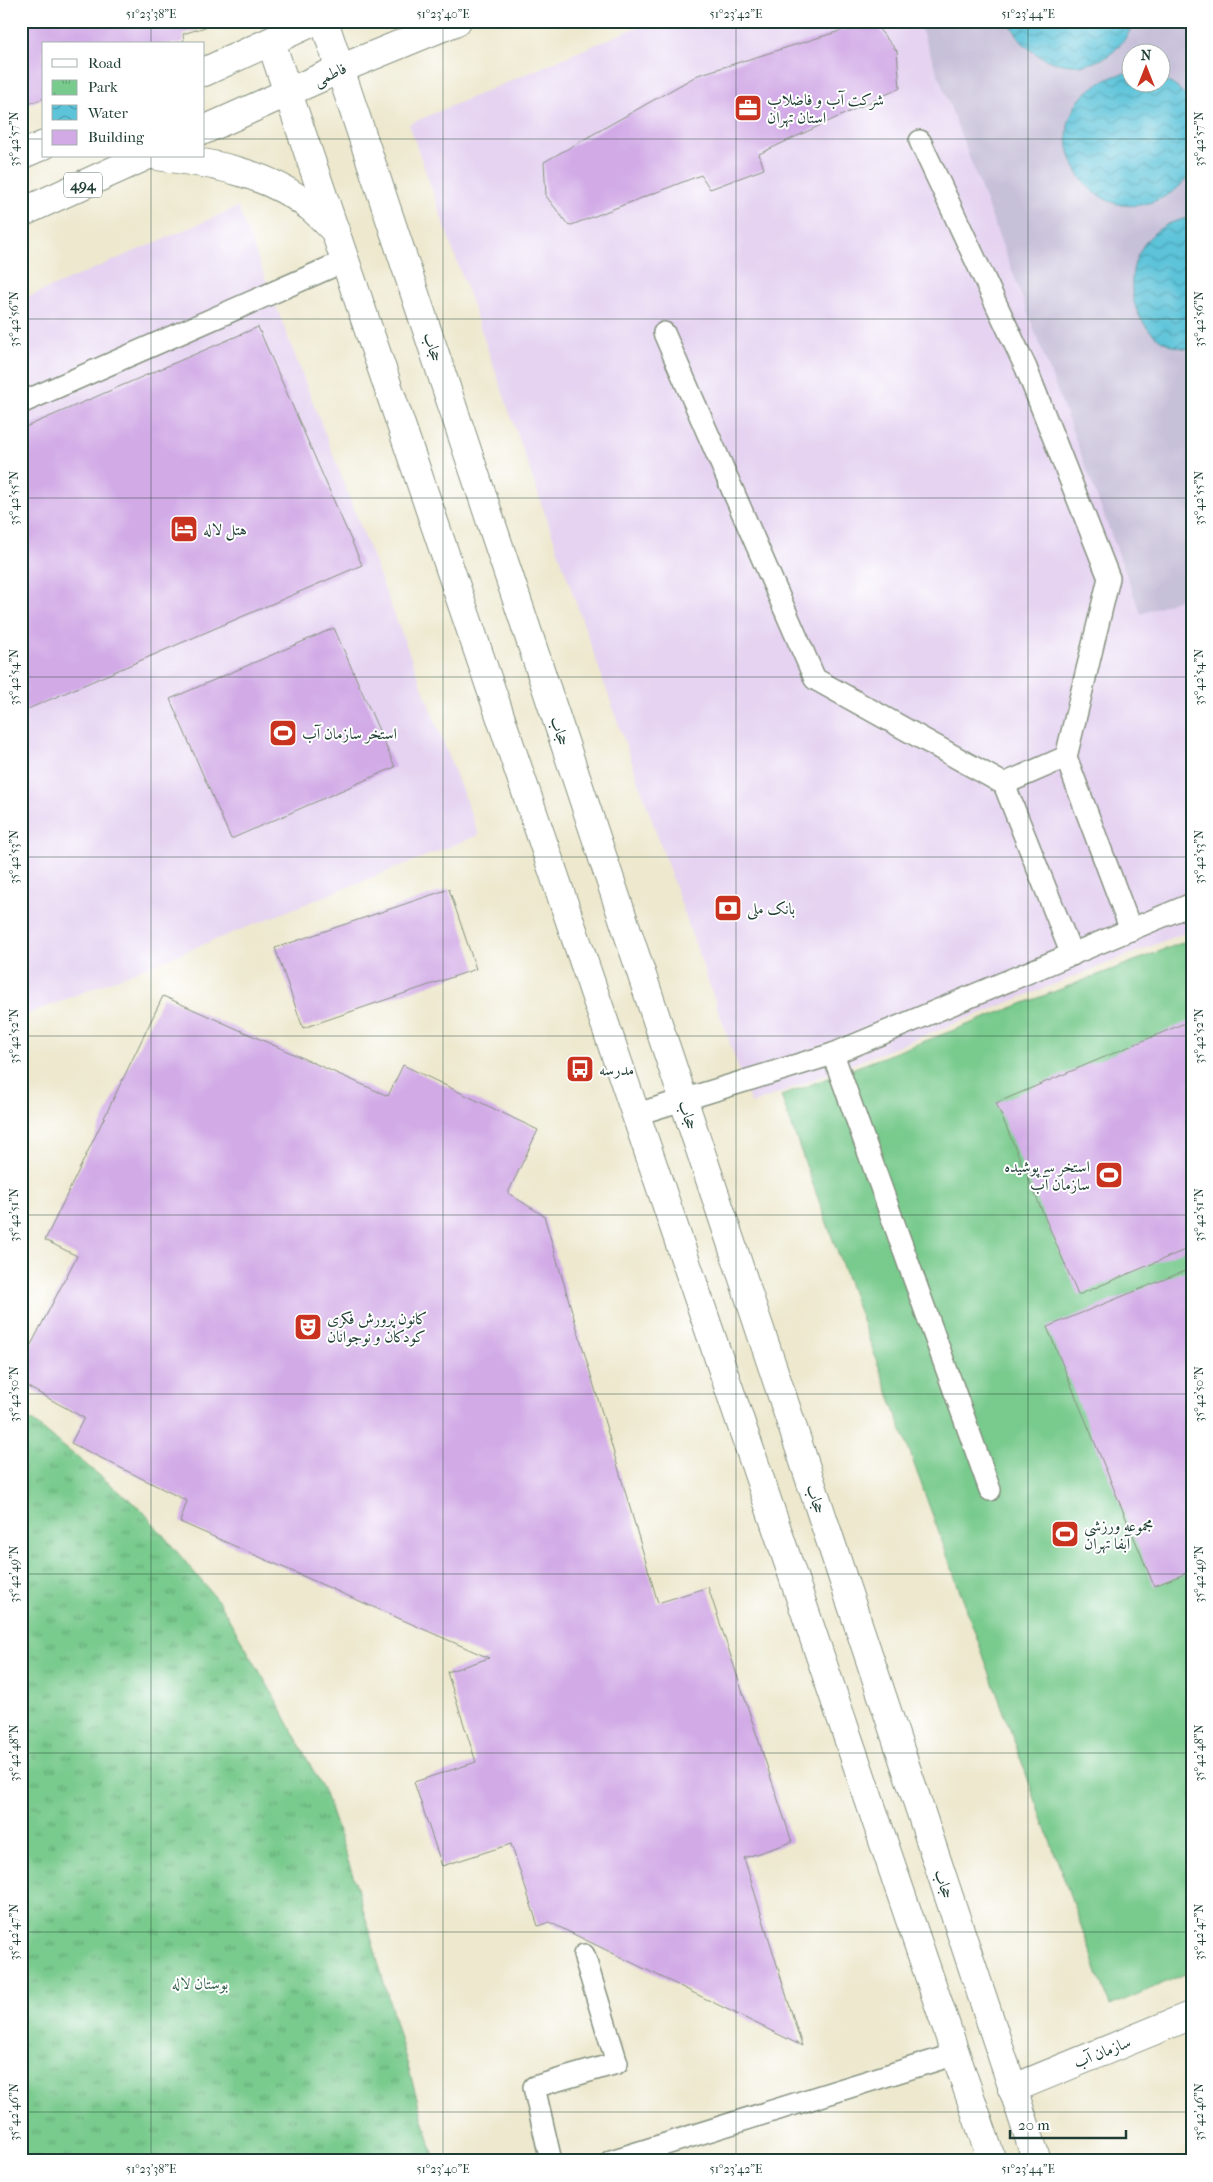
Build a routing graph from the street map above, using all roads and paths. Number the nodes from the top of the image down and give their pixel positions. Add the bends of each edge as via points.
1 (315, 21) edge
2 (324, 21) edge
3 (457, 21) edge
4 (271, 42) junction
5 (340, 69) junction
6 (205, 72) edge
7 (288, 92) junction
8 (205, 130) edge
9 (920, 141) dead end
10 (42, 146) edge
11 (21, 155) edge
12 (142, 158) edge
13 (169, 158) edge
14 (21, 213) edge
15 (336, 233) junction
16 (346, 260) junction
17 (664, 333) dead end
18 (21, 403) edge
19 (1066, 757) junction
20 (1004, 784) junction
21 (1192, 904) edge
22 (1131, 930) junction
23 (1072, 955) junction
24 (833, 1054) junction
25 (683, 1099) junction
26 (637, 1114) junction
27 (990, 1490) dead end
28 (584, 1955) dead end
29 (1192, 2015) edge
30 (956, 2054) junction
31 (1012, 2089) junction
32 (973, 2103) junction
33 (551, 2161) edge
34 (611, 2161) edge
35 (992, 2161) edge
36 (1037, 2161) edge

1 - 4 main road
2 - 5 main road, حجاب
3 - 5 main road, فاطمی
4 - 6 main road
4 - 7 main road
5 - 7 main road, فاطمی
5 - 25 main road, حجاب
7 - 8 main road, فاطمی
7 - 15 main road
9 - 19 lane via 1026,368 1109,578
10 - 11 main road
12 - 14 main road, 494
13 - 15 main road via 248,174 282,189 310,207
15 - 16 main road
16 - 18 lane
16 - 26 main road
17 - 20 lane via 814,679
19 - 20 lane
19 - 22 lane
20 - 23 lane
21 - 22 lane
22 - 23 lane
23 - 24 lane
24 - 25 lane
24 - 27 lane
25 - 26 lane
25 - 31 main road, حجاب
26 - 30 main road
28 - 33 lane via 617,2063 534,2087
29 - 31 main road, سازمان آب
30 - 32 main road
30 - 34 lane
31 - 32 main road, سازمان آب
31 - 36 main road, حجاب
32 - 35 main road

